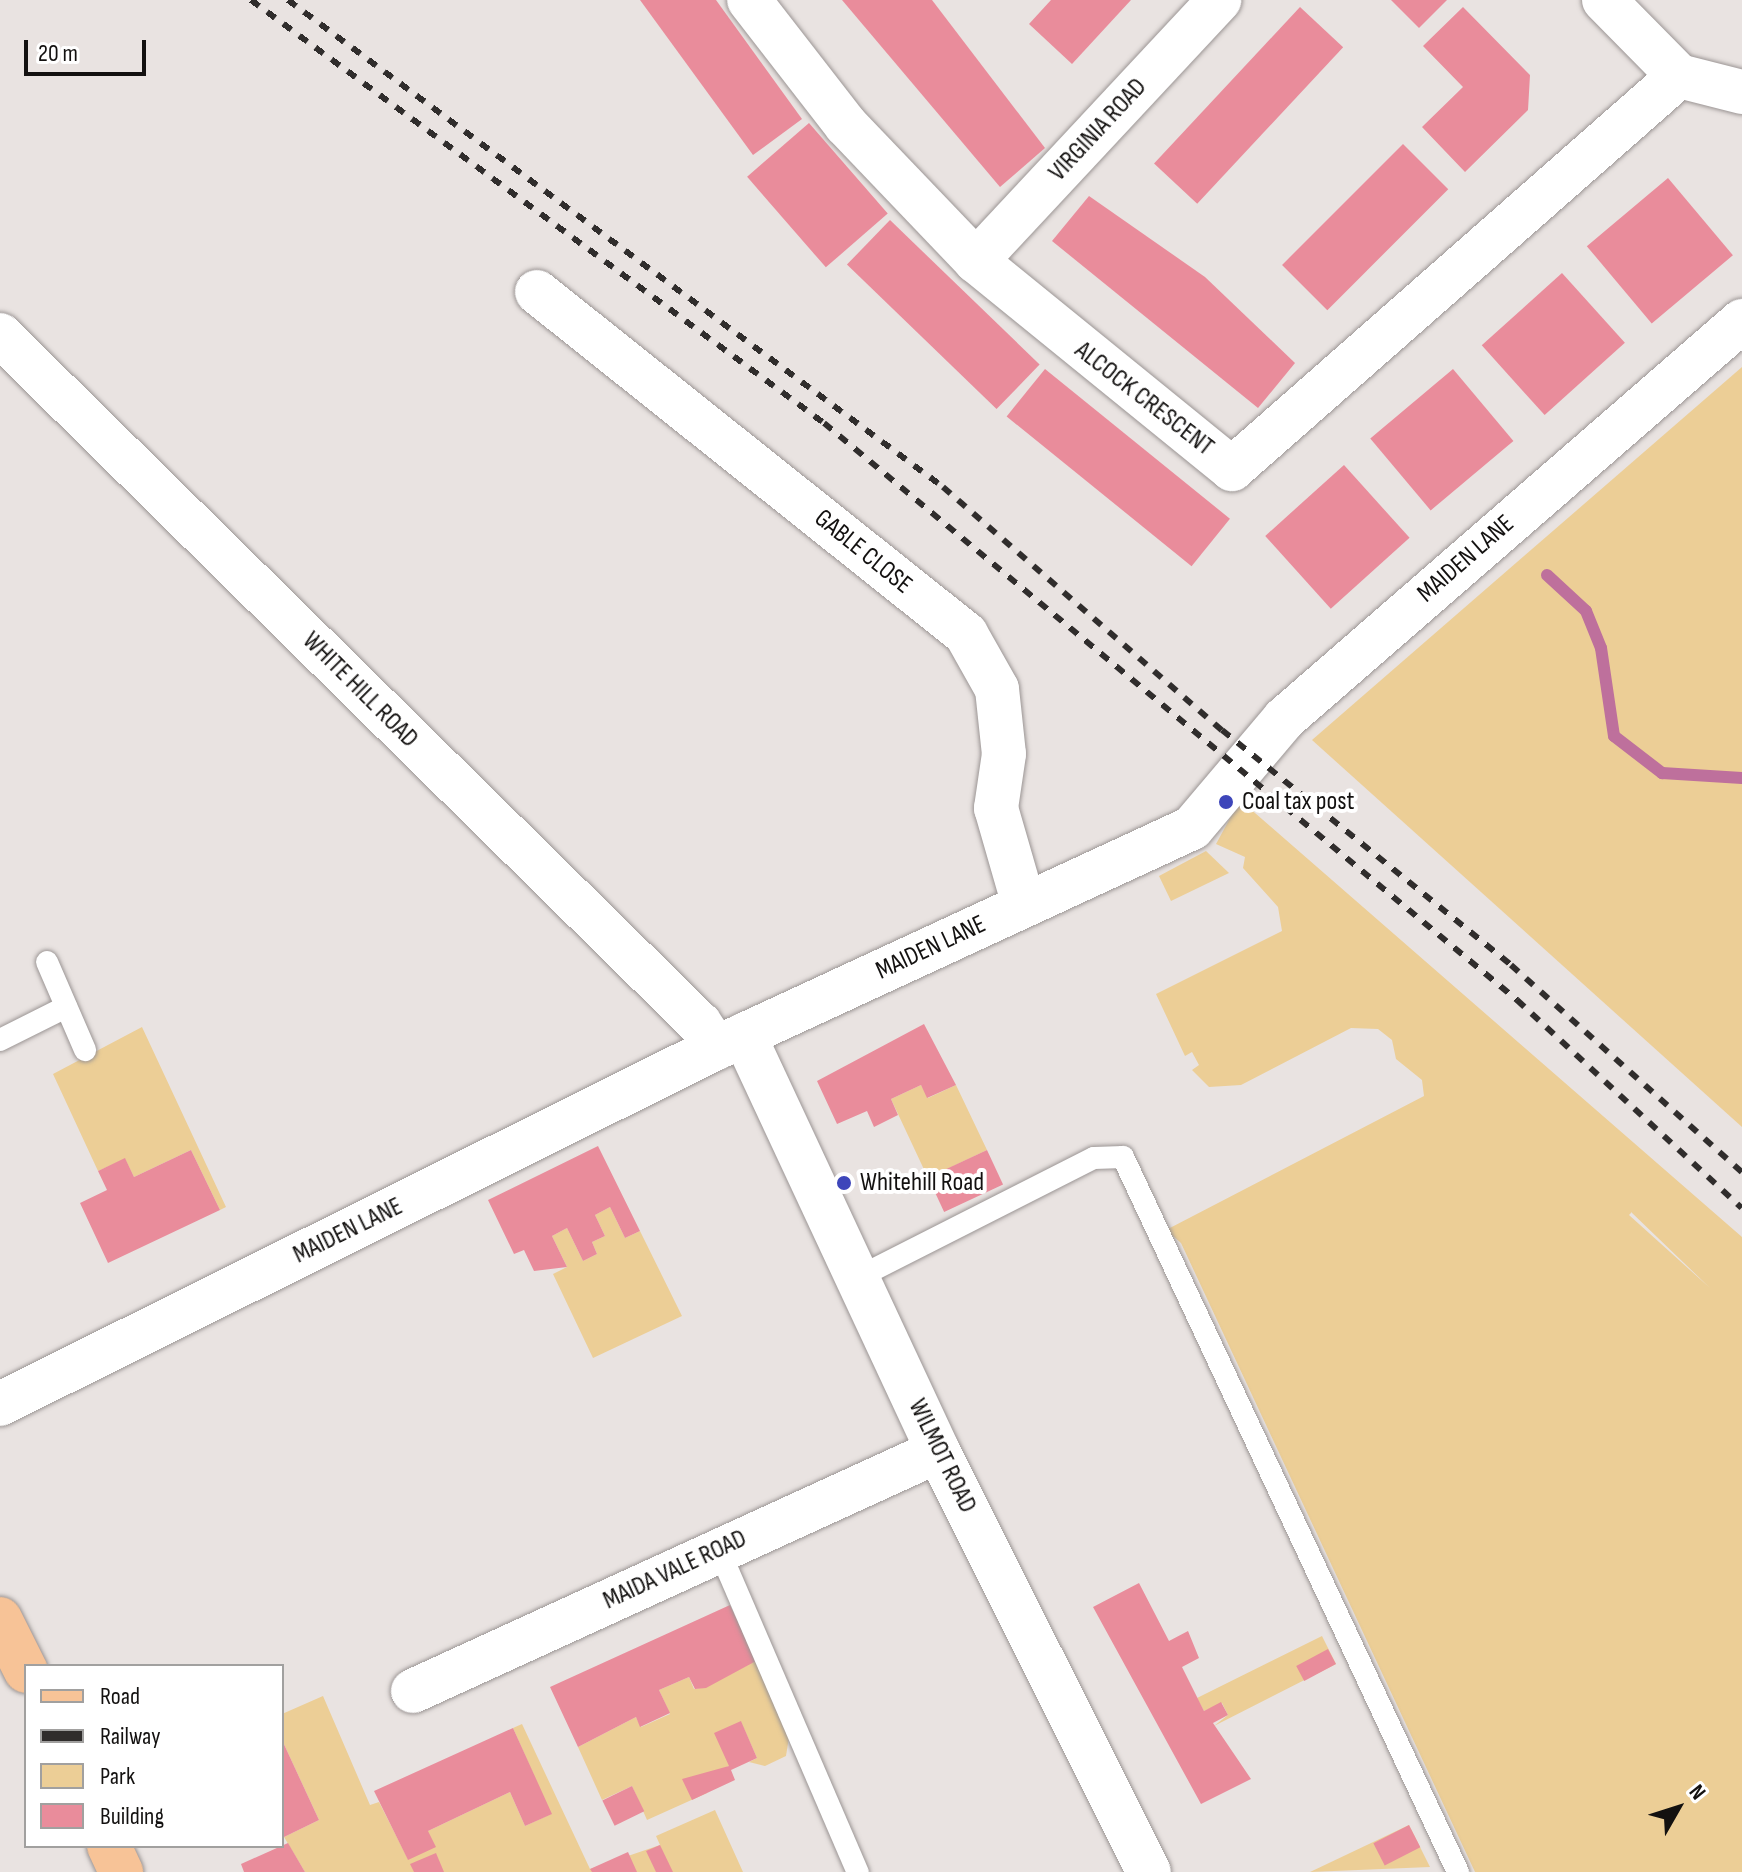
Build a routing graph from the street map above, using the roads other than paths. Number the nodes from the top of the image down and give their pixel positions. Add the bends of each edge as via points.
1 (749, 0) edge
2 (1219, 0) edge
3 (1604, 0) edge
4 (1679, 76) junction
5 (1742, 92) edge
6 (976, 261) junction
7 (537, 292) dead end
8 (1742, 321) edge
9 (0, 335) edge
10 (1024, 905) junction
11 (47, 962) dead end
12 (66, 1007) junction
13 (0, 1040) edge
14 (730, 1042) junction
15 (85, 1050) dead end
16 (859, 1277) junction
17 (0, 1404) edge
18 (938, 1451) junction
19 (719, 1550) junction
20 (0, 1619) edge
21 (24, 1667) edge
22 (413, 1691) dead end
23 (110, 1848) edge
24 (121, 1872) edge
25 (858, 1872) edge
26 (1149, 1872) edge
27 (1458, 1872) edge

1 - 6 street, ALCOCK CRESCENT via 846,125
2 - 6 street, VIRGINIA ROAD
3 - 4 street
4 - 5 street
4 - 6 street, ALCOCK CRESCENT via 1232,469
7 - 10 street, GABLE CLOSE via 966,634 997,689 1004,754 996,808 1006,861
8 - 10 street, MAIDEN LANE via 1284,719 1192,828
9 - 14 street, WHITE HILL ROAD via 700,1024
10 - 14 street, MAIDEN LANE
11 - 12 lane
12 - 13 lane
12 - 15 lane
14 - 16 street, WILMOT ROAD
14 - 17 street, MAIDEN LANE
16 - 18 street, WILMOT ROAD
16 - 27 lane via 1094,1158 1123,1157
18 - 19 street, MAIDA VALE ROAD
18 - 26 street, WILMOT ROAD
19 - 22 street, MAIDA VALE ROAD
19 - 25 lane
20 - 21 main road
23 - 24 main road

